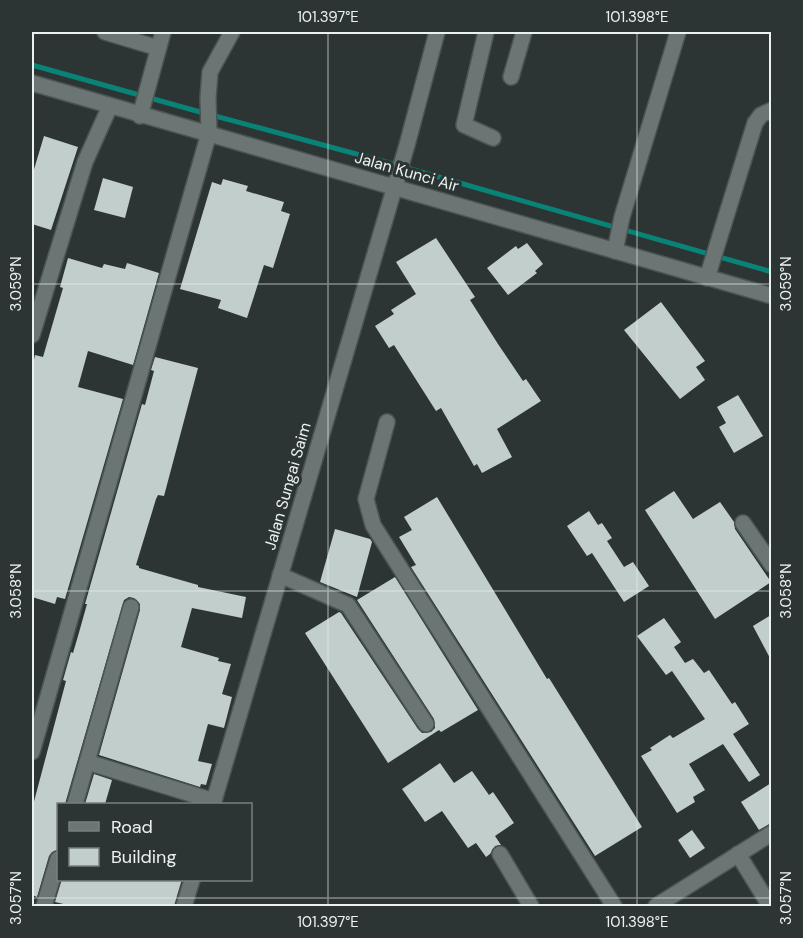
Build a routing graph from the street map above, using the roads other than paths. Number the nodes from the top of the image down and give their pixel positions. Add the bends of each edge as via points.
1 (105, 32) edge
2 (163, 32) edge
3 (232, 32) edge
4 (437, 32) edge
5 (486, 32) edge
6 (525, 32) edge
7 (678, 32) edge
8 (158, 48) junction
9 (511, 77) dead end
10 (32, 83) edge
11 (110, 106) junction
12 (142, 109) junction
13 (771, 110) edge
14 (208, 127) junction
15 (493, 138) dead end
16 (395, 182) junction
17 (616, 244) junction
18 (712, 263) junction
19 (771, 296) edge
20 (32, 335) edge
21 (387, 422) dead end
22 (743, 523) dead end
23 (771, 565) edge
24 (280, 575) junction
25 (131, 607) dead end
26 (426, 724) dead end
27 (32, 752) edge
28 (87, 762) junction
29 (75, 803) edge
30 (214, 803) edge
31 (771, 833) edge
32 (500, 854) dead end
33 (738, 854) junction
34 (57, 862) edge
35 (191, 881) edge
36 (44, 906) edge
37 (184, 906) edge
38 (531, 906) edge
39 (614, 906) edge
40 (656, 906) edge
41 (770, 906) edge

1 - 8 street
2 - 8 street
3 - 14 street via 210,72
4 - 16 street, Jalan Sungai Saim
5 - 15 street via 464,125
6 - 9 street
7 - 17 street
8 - 12 street
10 - 11 street, Jalan Kunci Air
11 - 12 street, Jalan Kunci Air
11 - 20 street via 85,162
12 - 14 street, Jalan Kunci Air
13 - 18 street via 760,115 755,123
14 - 16 street, Jalan Kunci Air
14 - 27 street
16 - 17 street, Jalan Kunci Air
16 - 24 street, Jalan Sungai Saim
17 - 18 street, Jalan Kunci Air
18 - 19 street, Jalan Kunci Air
21 - 39 street via 366,499 373,525
22 - 23 street
24 - 26 street via 348,605
24 - 30 street, Jalan Sungai Saim
25 - 28 street
28 - 29 street
28 - 30 street
31 - 33 street
32 - 38 street
33 - 40 street
33 - 41 street
34 - 36 street
35 - 37 street

